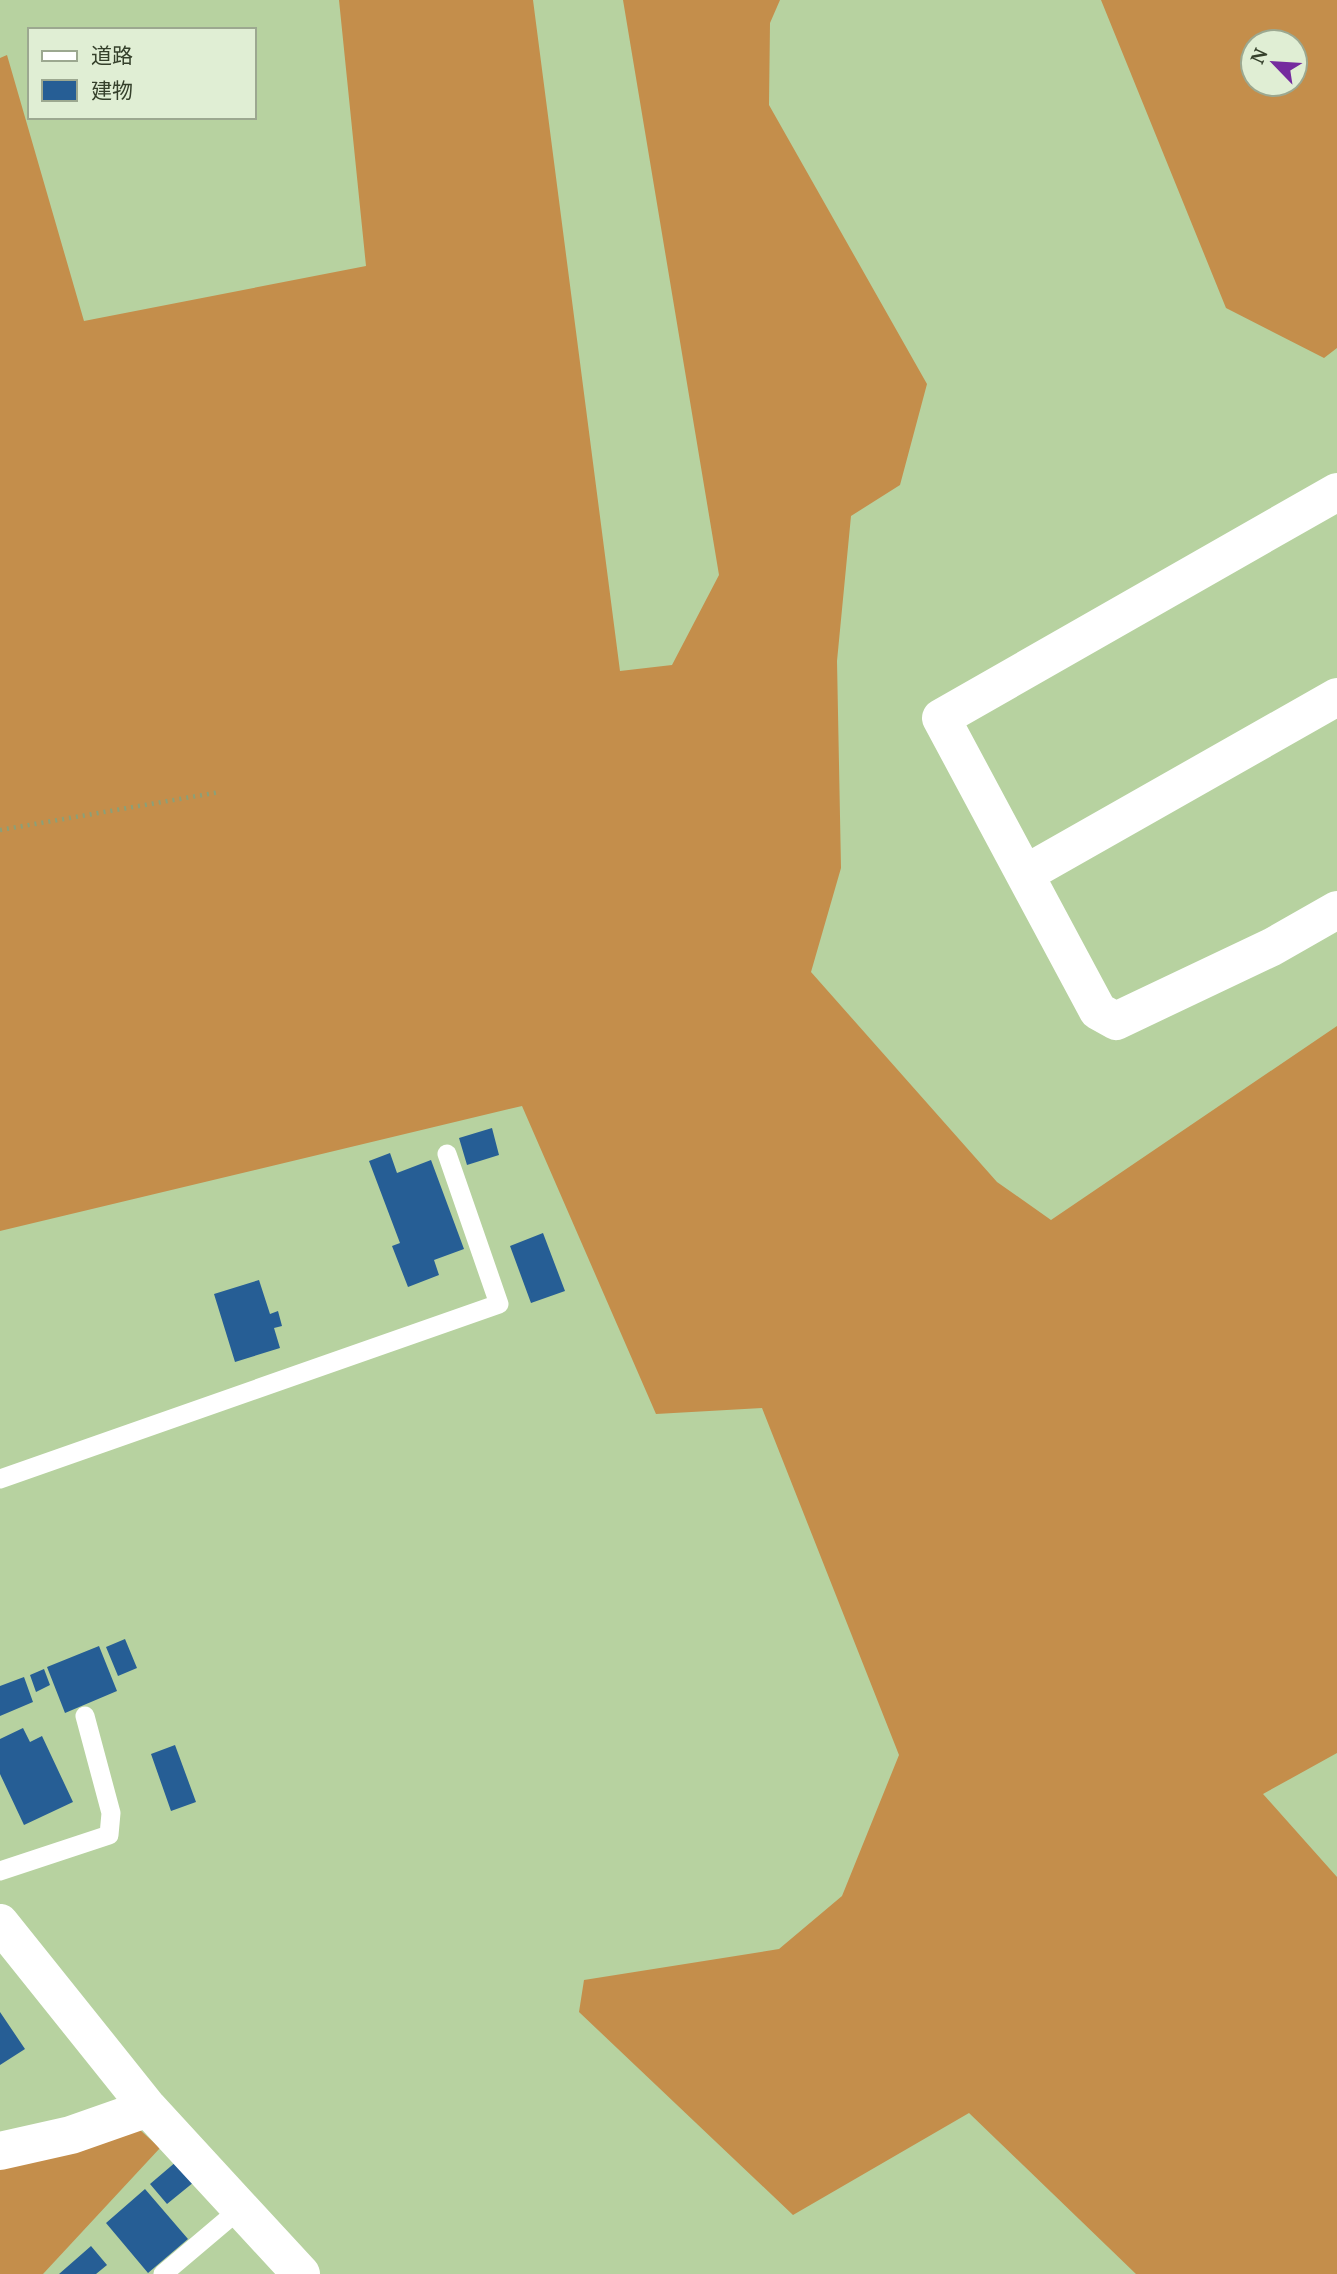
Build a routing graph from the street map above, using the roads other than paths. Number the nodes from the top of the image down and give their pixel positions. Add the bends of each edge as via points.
1 (1337, 492) edge
2 (1337, 697) edge
3 (1024, 874) junction
4 (1337, 910) edge
5 (447, 1154) dead end
6 (0, 1479) edge
7 (85, 1716) dead end
8 (0, 1871) edge
9 (0, 1923) edge
10 (148, 2108) junction
11 (0, 2151) edge
12 (241, 2208) junction
13 (163, 2274) edge
14 (301, 2274) edge

1 - 3 street via 941,718
2 - 3 street
3 - 4 street via 1098,1012 1116,1021 1272,947
5 - 6 lane via 499,1304
7 - 8 lane via 111,1813 109,1835
9 - 10 street
10 - 11 street via 71,2135
10 - 12 street
12 - 13 lane
12 - 14 street

